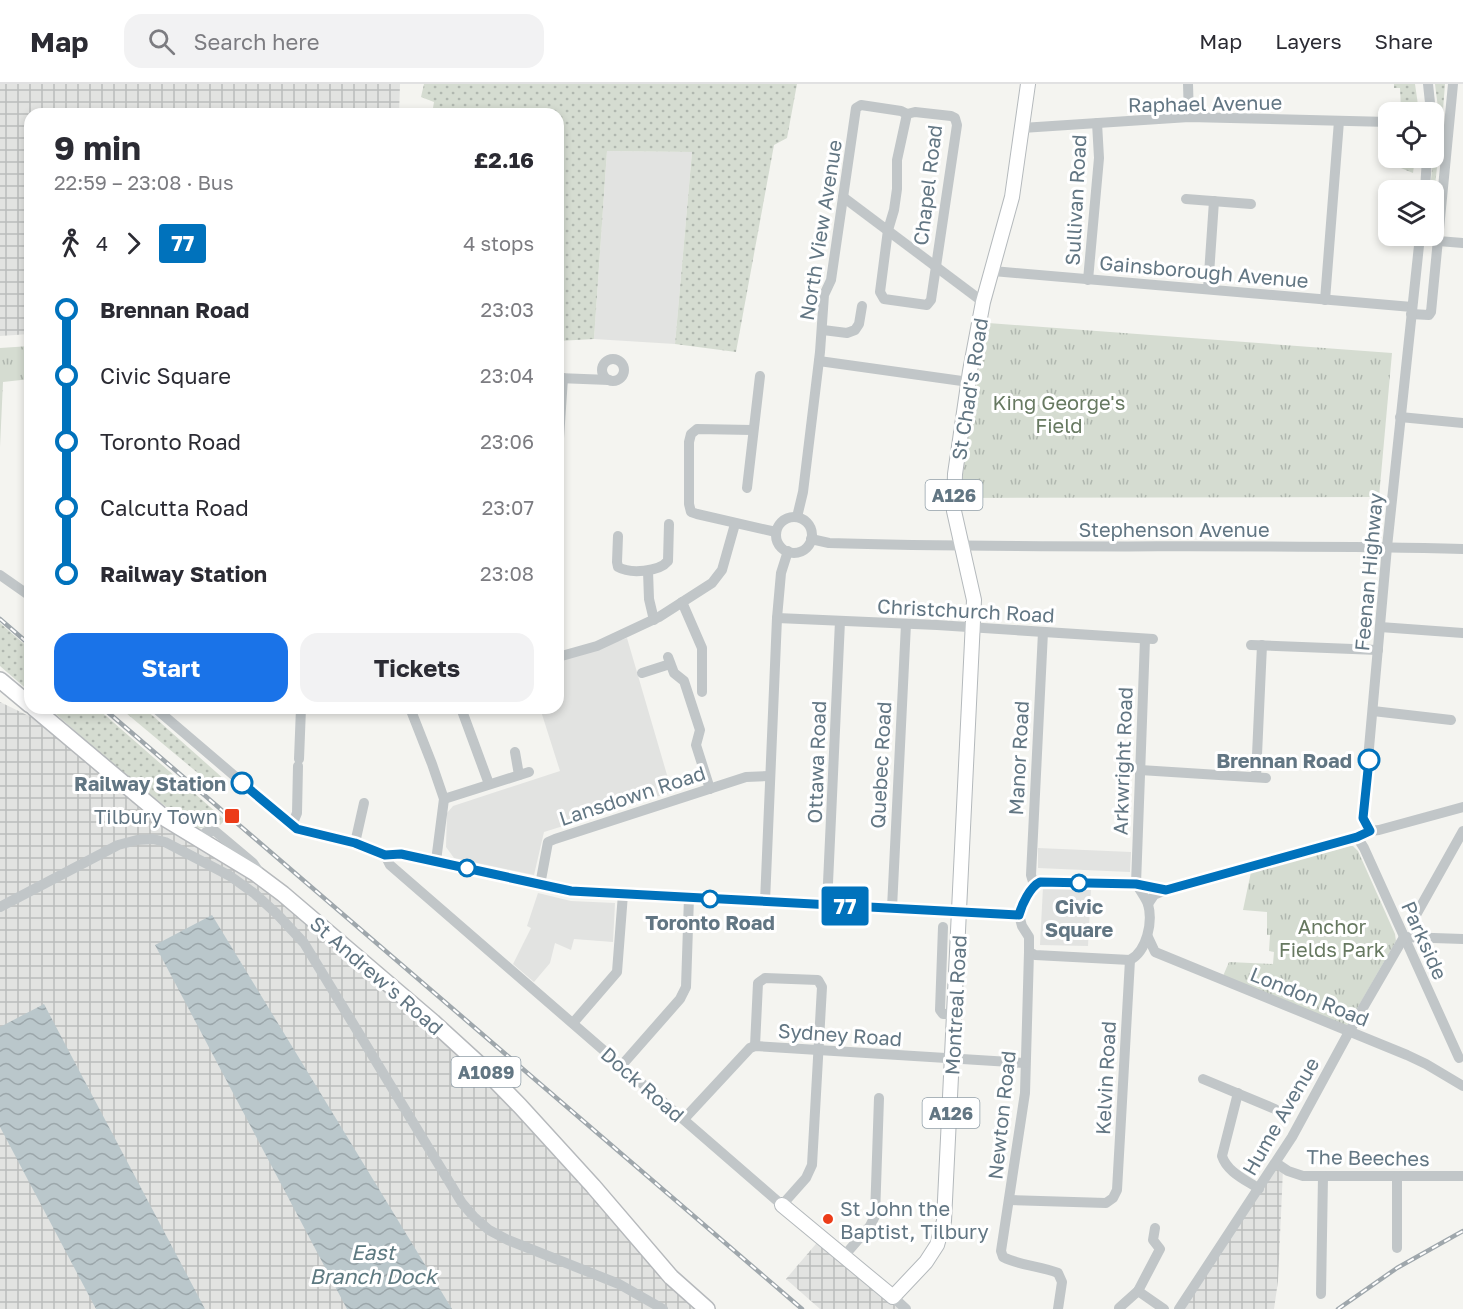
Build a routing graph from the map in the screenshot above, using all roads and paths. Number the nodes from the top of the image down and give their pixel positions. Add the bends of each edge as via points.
1 (1028, 84) edge
2 (1188, 84) edge
3 (1428, 84) edge
4 (1453, 84) edge
5 (1430, 102) edge
6 (907, 114) junction
7 (1189, 117) junction
8 (1339, 121) junction
9 (1097, 123) junction
10 (1378, 123) edge
11 (1022, 128) junction
12 (1444, 180) edge
13 (843, 197) junction
14 (1186, 199) dead end
15 (1215, 201) junction
16 (1251, 204) dead end
17 (888, 230) junction
18 (1444, 241) edge
19 (1463, 243) edge
20 (1419, 246) edge
21 (1437, 246) edge
22 (935, 268) junction
23 (993, 271) junction
24 (1088, 280) junction
25 (1208, 289) junction
26 (1325, 300) junction
27 (983, 302) junction
28 (862, 306) dead end
29 (1412, 311) junction
30 (823, 330) junction
31 (819, 361) junction
32 (759, 376) dead end
33 (564, 378) edge
34 (609, 380) dead end
35 (969, 382) junction
36 (1400, 417) junction
37 (1463, 423) edge
38 (752, 430) junction
39 (747, 488) dead end
40 (797, 517) junction
41 (669, 524) dead end
42 (735, 524) junction
43 (776, 532) junction
44 (618, 536) dead end
45 (811, 539) junction
46 (962, 547) junction
47 (1387, 547) junction
48 (1463, 549) edge
49 (788, 551) junction
50 (648, 571) junction
51 (0, 575) edge
52 (24, 592) edge
53 (682, 603) junction
54 (777, 618) junction
55 (654, 620) junction
56 (840, 621) junction
57 (906, 624) junction
58 (1380, 627) junction
59 (973, 628) junction
60 (1043, 632) junction
61 (1463, 633) edge
62 (1149, 639) joint
63 (1251, 645) dead end
64 (1262, 645) junction
65 (1378, 650) junction
66 (564, 655) edge
67 (642, 673) dead end
68 (0, 680) edge
69 (702, 692) dead end
70 (24, 700) edge
71 (1373, 711) junction
72 (41, 714) edge
73 (162, 714) edge
74 (301, 714) edge
75 (412, 714) edge
76 (463, 714) edge
77 (1451, 720) dead end
78 (515, 752) dead end
79 (1140, 770) junction
80 (770, 776) junction
81 (489, 784) junction
82 (710, 789) junction
83 (444, 799) junction
84 (364, 803) dead end
85 (1463, 807) edge
86 (294, 827) junction
87 (1370, 831) junction
88 (1463, 831) edge
89 (1357, 837) junction
90 (355, 843) junction
91 (385, 855) junction
92 (436, 861) junction
93 (1136, 884) junction
94 (540, 885) junction
95 (1034, 885) junction
96 (1166, 890) junction
97 (623, 894) junction
98 (689, 897) junction
99 (765, 902) junction
100 (1148, 904) junction
101 (827, 905) junction
102 (0, 907) edge
103 (892, 908) junction
104 (959, 912) junction
105 (1019, 915) junction
106 (1412, 922) dead end
107 (943, 927) dead end
108 (1148, 937) junction
109 (1404, 937) junction
110 (1463, 939) edge
111 (1029, 952) junction
112 (1155, 952) junction
113 (1134, 957) junction
114 (955, 1014) junction
115 (573, 1023) junction
116 (1349, 1032) junction
117 (755, 1046) junction
118 (818, 1051) junction
119 (953, 1058) junction
120 (1459, 1058) dead end
121 (1025, 1063) junction
122 (622, 1065) junction
123 (1203, 1079) dead end
124 (1463, 1086) edge
125 (1238, 1093) junction
126 (879, 1098) dead end
127 (1275, 1108) dead end
128 (684, 1119) junction
129 (1276, 1163) junction
130 (1323, 1176) junction
131 (1463, 1176) edge
132 (1397, 1177) junction
133 (1259, 1189) junction
134 (1010, 1200) junction
135 (782, 1205) junction
136 (1155, 1228) dead end
137 (1397, 1248) dead end
138 (844, 1256) junction
139 (1138, 1291) junction
140 (1321, 1294) dead end
141 (893, 1298) junction
142 (1119, 1308) edge
143 (663, 1309) edge
144 (707, 1309) edge
145 (906, 1309) edge
146 (1058, 1309) edge
147 (1164, 1309) edge
148 (1179, 1309) edge

1 - 11 main road, St Chad's Road / A126
2 - 7 street
3 - 5 street
4 - 12 street
6 - 13 street, North View Avenue via 858,106
6 - 17 street
6 - 22 street, Chapel Road via 951,116 956,122
7 - 8 street, Raphael Avenue
7 - 9 street, Raphael Avenue
8 - 10 street, Raphael Avenue
8 - 26 street
9 - 11 street, Raphael Avenue
9 - 24 street, Sullivan Road via 1099,158
11 - 23 main road, St Chad's Road / A126 via 1012,197
13 - 17 street
13 - 30 street, North View Avenue via 831,280 824,294
14 - 15 street
15 - 16 street
15 - 25 street
17 - 22 street
17 - 22 street, Chapel Road via 882,297 929,304
18 - 19 street
20 - 29 street, Feenan Highway
21 - 29 street via 1430,314
22 - 27 street
23 - 24 street, Gainsborough Avenue
23 - 27 main road, St Chad's Road / A126
24 - 25 street, Gainsborough Avenue
25 - 26 street, Gainsborough Avenue
26 - 29 street, Gainsborough Avenue
27 - 35 main road, St Chad's Road / A126
28 - 30 street via 855,330
29 - 36 street, Feenan Highway
30 - 31 street, North View Avenue
31 - 35 street
31 - 40 street, North View Avenue
32 - 38 street
33 - 34 street
35 - 46 main road, St Chad's Road / A126 via 953,492
36 - 37 street
36 - 47 street, Feenan Highway
38 - 39 street
38 - 42 street via 697,429 689,442 691,512
40 - 43 street via 784,519
40 - 45 street via 808,524
41 - 50 street via 668,561
42 - 43 street
42 - 53 street via 722,570 712,583
43 - 49 street via 779,544
44 - 50 street via 618,567
45 - 46 street, Stephenson Avenue via 829,543
45 - 49 street via 800,551
46 - 47 street, Stephenson Avenue
46 - 59 main road, St Chad's Road / A126 via 974,600
47 - 48 street, Stephenson Avenue
47 - 58 street, Feenan Highway
49 - 54 street via 781,573
50 - 55 street
51 - 52 street
53 - 55 street
53 - 69 street via 702,648
54 - 56 street, Christchurch Road
54 - 80 street
55 - 66 street via 597,646
56 - 57 street, Christchurch Road
56 - 101 street, Ottawa Road
57 - 59 street, Christchurch Road
57 - 103 street, Quebec Road
58 - 61 street
58 - 65 street, Feenan Highway
59 - 60 street, Christchurch Road
59 - 104 main road, St Chad's Road / A126
60 - 62 street, Christchurch Road
60 - 95 street, Manor Road via 1030,874
62 - 79 street, Arkwright Road
63 - 64 street
64 - 65 street
64 - 79 street via 1261,778
65 - 71 street, Feenan Highway
67 - 82 street via 669,660 674,673 684,681 700,730 696,745
68 - 70 highway
71 - 77 street
71 - 87 street, Feenan Highway via 1363,818
72 - 144 highway, St Andrew's Road / A1089 via 166,819 283,894 433,1022 479,1064 593,1186 670,1277
73 - 86 street
74 - 86 street
75 - 83 street
76 - 81 street
78 - 81 street via 524,773
79 - 93 street, Arkwright Road
80 - 82 street, Lansdown Road via 746,777
80 - 99 street
81 - 83 street
82 - 94 street, Lansdown Road via 548,842
83 - 92 street
84 - 90 street
85 - 87 street
86 - 90 street
87 - 89 street
88 - 106 street
89 - 96 street
89 - 109 street, Parkside
90 - 91 street
91 - 92 street
91 - 115 street, Dock Road via 390,865
92 - 94 street
93 - 95 street
93 - 96 street
93 - 100 street
94 - 97 street
95 - 105 street
96 - 100 street via 1154,895
97 - 98 street
97 - 115 street via 617,972
98 - 99 street
98 - 122 street via 686,987
99 - 101 street
100 - 108 street
101 - 103 street
102 - 143 street via 118,845 137,840 159,840 230,876 277,914 304,943 474,1217 508,1240 619,1284
103 - 104 street
104 - 105 street
104 - 114 main road, Montreal Road / A126
105 - 111 street via 1029,937
107 - 114 street via 940,1010 943,1014
108 - 112 street
108 - 113 street
109 - 110 street
109 - 116 street, Hume Avenue
109 - 120 street, Parkside
111 - 113 street
111 - 121 street, Newton Road
112 - 113 street
112 - 116 street, London Road
113 - 134 street, Kelvin Road via 1117,1190 1113,1198 1106,1203
114 - 119 main road, Montreal Road / A126
115 - 122 street, Dock Road
116 - 124 street, London Road via 1417,1059
116 - 129 street, Hume Avenue
117 - 118 street, Sydney Road
117 - 118 street via 758,983 765,978 818,980 822,987
117 - 128 street, Sydney Road
118 - 119 street, Sydney Road
118 - 135 street via 812,1165
119 - 121 street, Sydney Road
119 - 141 main road, Montreal Road / A126 via 944,1221 937,1245 926,1262
121 - 134 street, Newton Road via 1025,1093
122 - 128 street, Dock Road
123 - 125 street
125 - 127 street
125 - 133 street via 1222,1156 1224,1164
126 - 138 street via 874,1216
128 - 135 street, Dock Road
129 - 130 street, The Beeches via 1303,1176
129 - 133 street, Hume Avenue
130 - 132 street, The Beeches
130 - 140 street
131 - 132 street, The Beeches
132 - 137 street
133 - 148 street, Hume Avenue
134 - 146 street, Newton Road via 1000,1251 1003,1257 1058,1273 1062,1282
135 - 138 main road, Dock Road
136 - 139 street via 1152,1240 1160,1249
138 - 141 main road, Dock Road
139 - 142 street
139 - 147 street
141 - 145 street, Dock Road

